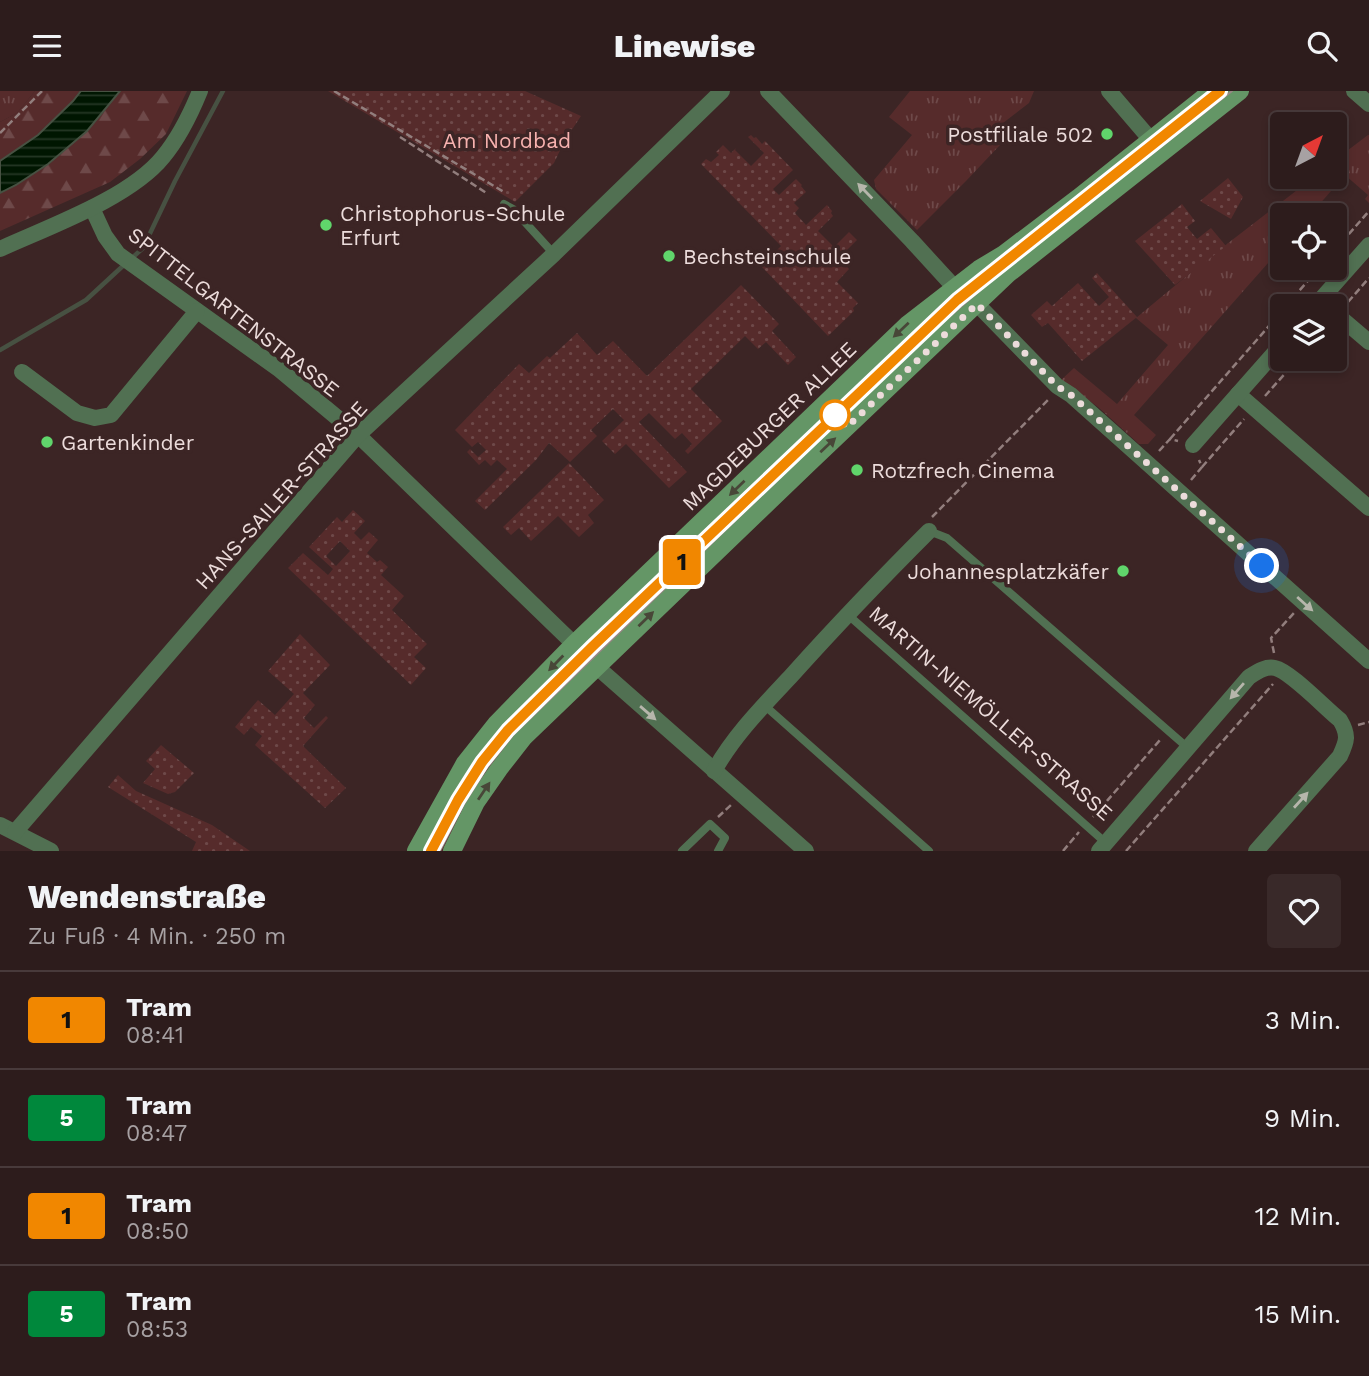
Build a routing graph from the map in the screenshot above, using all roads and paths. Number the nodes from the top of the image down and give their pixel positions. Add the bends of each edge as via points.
1 (42, 91) edge
2 (200, 91) edge
3 (334, 91) edge
4 (722, 91) edge
5 (768, 91) edge
6 (1109, 91) edge
7 (1212, 91) edge
8 (1240, 91) edge
9 (1354, 91) edge
10 (1369, 104) edge
11 (0, 133) edge
12 (400, 137) dead end
13 (1151, 140) junction
14 (503, 192) dead end
15 (488, 194) dead end
16 (504, 204) dead end
17 (92, 208) junction
18 (1369, 211) edge
19 (1347, 236) edge
20 (1369, 245) edge
21 (0, 249) edge
22 (554, 254) junction
23 (1369, 278) edge
24 (1308, 280) edge
25 (955, 288) junction
26 (1296, 294) edge
27 (1336, 294) edge
28 (1347, 294) edge
29 (977, 304) junction
30 (197, 311) junction
31 (1270, 324) edge
32 (1347, 324) edge
33 (1369, 342) edge
34 (1270, 358) edge
35 (22, 372) dead end
36 (1057, 386) junction
37 (1238, 394) junction
38 (358, 435) junction
39 (1170, 439) dead end
40 (1165, 444) dead end
41 (1193, 445) joint
42 (1161, 448) dead end
43 (1180, 493) junction
44 (1369, 509) edge
45 (929, 531) junction
46 (1303, 603) junction
47 (847, 614) junction
48 (574, 644) junction
49 (1369, 661) edge
50 (597, 667) junction
51 (1276, 668) junction
52 (764, 705) junction
53 (1168, 731) junction
54 (1188, 748) junction
55 (714, 771) junction
56 (742, 794) junction
57 (710, 824) junction
58 (0, 825) edge
59 (1086, 825) junction
60 (15, 832) junction
61 (1103, 847) edge
62 (51, 851) edge
63 (416, 851) edge
64 (452, 851) edge
65 (682, 851) edge
66 (718, 851) edge
67 (806, 851) edge
68 (929, 851) edge
69 (1063, 851) edge
70 (1126, 851) edge
71 (1256, 851) edge

1 - 11 path
2 - 17 street via 164,156 128,187
3 - 14 path
4 - 22 street, HANS-SAILER-STRASSE
25 -> 5 street
6 - 13 street
7 - 13 main road, MAGDEBURGER ALLEE
8 - 29 main road via 1008,274
9 - 10 street
12 - 15 path
13 - 25 main road, MAGDEBURGER ALLEE
16 - 22 lane
17 - 21 street
17 - 30 street, SPITTELGARTENSTRASSE via 118,254
18 - 19 path
20 - 27 street
22 - 38 street, HANS-SAILER-STRASSE
23 - 28 path
24 - 26 path
25 -> 48 main road, MAGDEBURGER ALLEE via 908,324
29 - 36 street
50 -> 29 main road
30 - 35 street via 111,415 95,418 77,413
30 - 38 street, SPITTELGARTENSTRASSE via 280,370
31 - 39 path
32 - 33 street
34 - 37 street
36 - 43 street
36 - 45 path via 931,518
37 - 41 street
37 - 44 street
38 - 48 street, SPITTELGARTENSTRASSE
38 - 60 street, HANS-SAILER-STRASSE
40 - 42 path
41 - 43 path via 1202,467
43 - 46 street
45 - 47 street, MARTIN-NIEMÖLLER-STRASSE
45 - 53 lane via 947,538
46 -> 49 street
46 - 51 path via 1271,638
47 - 52 street, MARTIN-NIEMÖLLER-STRASSE
47 - 59 lane, MARTIN-NIEMÖLLER-STRASSE
48 -> 63 main road, MAGDEBURGER ALLEE via 465,763
50 -> 55 street
64 -> 50 main road via 476,802 524,737
51 -> 54 street, MARTIN-NIEMÖLLER-STRASSE via 1262,669 1250,677
51 - 70 path via 1276,681
71 -> 51 street via 1340,756 1347,741 1340,720
52 - 55 street, MARTIN-NIEMÖLLER-STRASSE
52 - 68 lane
53 - 54 lane
53 - 59 path
54 - 61 street, MARTIN-NIEMÖLLER-STRASSE
55 - 56 street
56 - 57 path
56 - 67 street
57 - 65 lane
57 - 66 lane via 725,838
58 - 60 street
59 - 61 lane, MARTIN-NIEMÖLLER-STRASSE
59 - 69 path
60 - 62 street

